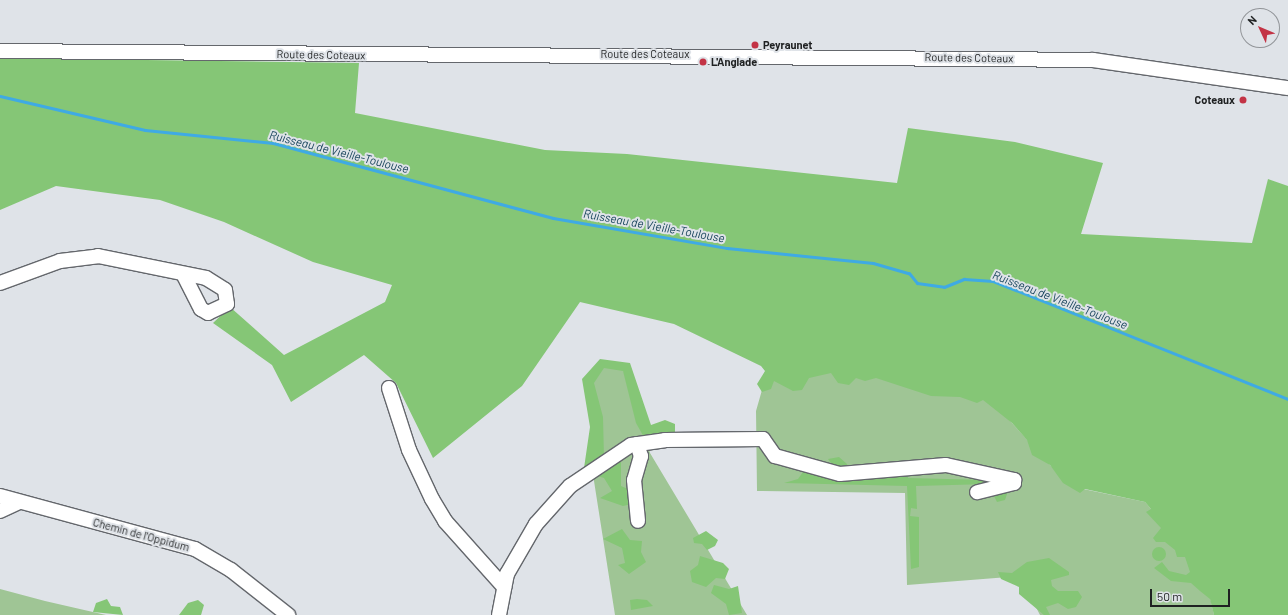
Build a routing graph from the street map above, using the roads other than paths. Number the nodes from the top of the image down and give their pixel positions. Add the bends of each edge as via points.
1 (0, 51) edge
2 (1288, 88) edge
3 (183, 274) dead end
4 (0, 283) edge
5 (390, 388) dead end
6 (637, 444) junction
7 (977, 492) dead end
8 (0, 496) edge
9 (17, 503) junction
10 (0, 511) edge
11 (641, 513) dead end
12 (504, 588) junction
13 (288, 615) edge
14 (499, 615) edge

1 - 2 street, Route des Coteaux via 1093,60
3 - 4 street via 98,256 60,261
5 - 12 street via 409,450 432,499 445,521
6 - 7 street via 665,440 763,439 775,456 840,474 927,469 946,465 1014,480 1014,483
6 - 11 street via 641,456 634,480
6 - 12 street via 612,455 555,501 520,548
8 - 9 street, Chemin de l'Oppidum
9 - 10 street
9 - 13 street, Chemin de l'Oppidum via 195,549 232,570
12 - 14 street

